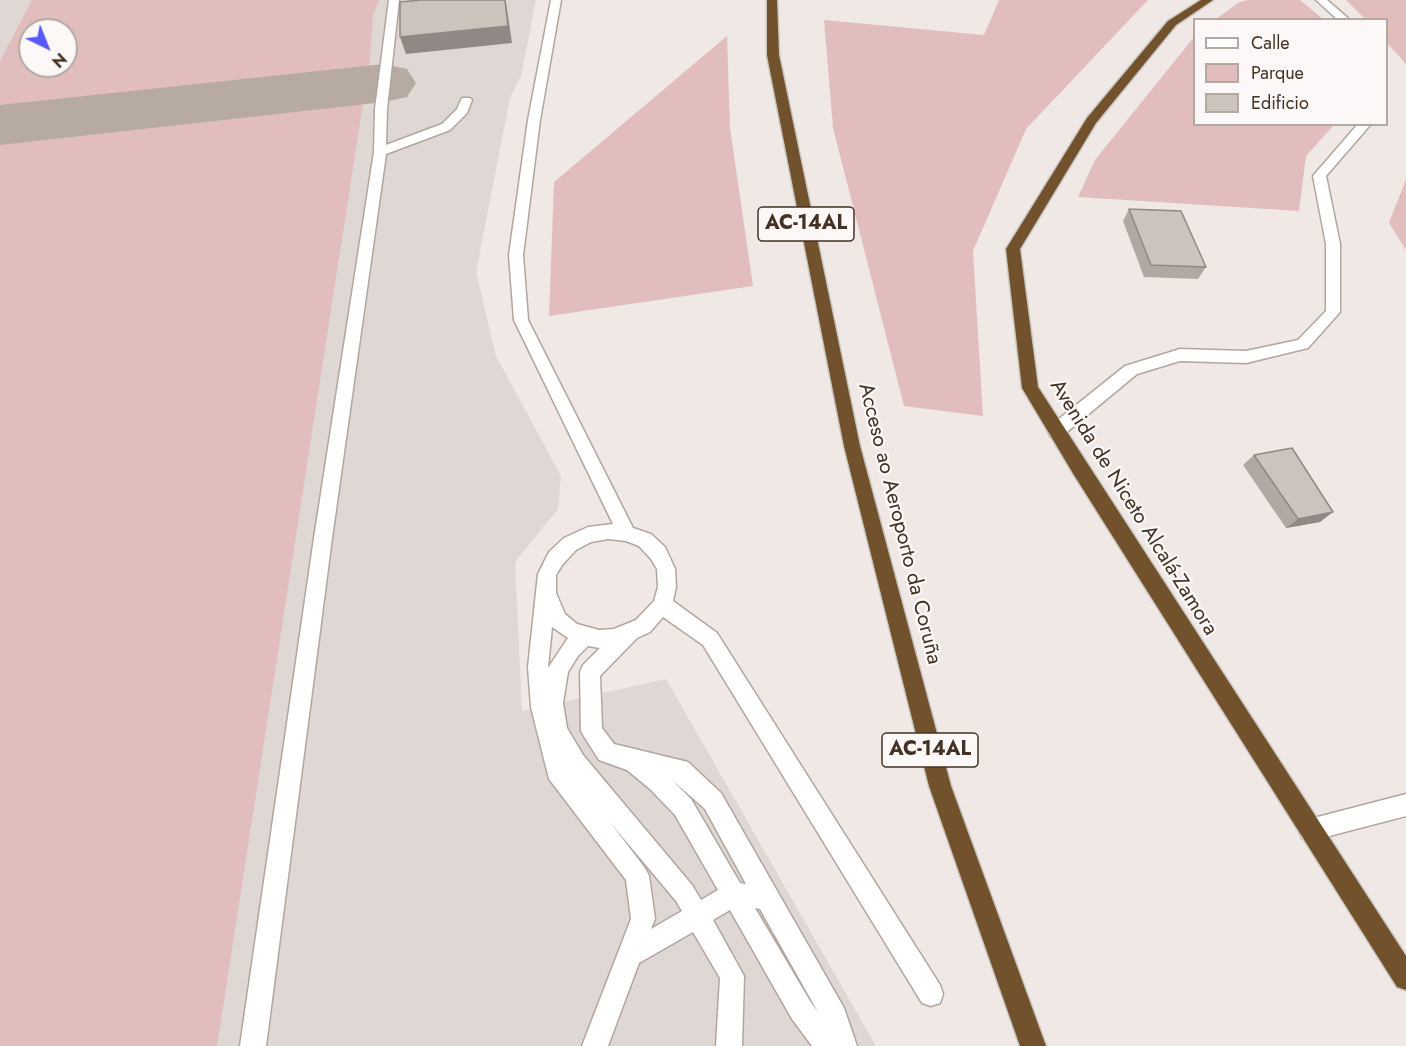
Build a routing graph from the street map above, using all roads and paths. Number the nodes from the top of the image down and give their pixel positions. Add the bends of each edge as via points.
1 (394, 0) edge
2 (555, 0) edge
3 (772, 0) edge
4 (1208, 0) edge
5 (1321, 0) edge
6 (1343, 18) edge
7 (465, 100) dead end
8 (1363, 126) edge
9 (380, 152) junction
10 (1056, 430) junction
11 (627, 533) junction
12 (546, 593) junction
13 (662, 605) junction
14 (629, 633) junction
15 (585, 636) junction
16 (634, 761) junction
17 (1406, 805) edge
18 (1310, 830) junction
19 (735, 894) junction
20 (767, 898) junction
21 (697, 915) junction
22 (629, 955) junction
23 (1406, 978) edge
24 (931, 994) dead end
25 (254, 1046) edge
26 (594, 1046) edge
27 (729, 1046) edge
28 (828, 1046) edge
29 (844, 1046) edge
30 (1033, 1046) edge

1 - 9 street
2 - 11 street via 516,255 521,320
3 - 30 highway, Acceso ao Aeroporto da Coruña / AC-14AL via 773,55 852,446 940,786
4 - 10 highway, Avenida de Niceto Alcalá-Zamora via 1172,23 1091,121 1013,249 1030,388
5 - 6 street
7 - 9 street via 464,110 446,127
8 - 10 street via 1319,176 1333,244 1333,312 1303,344 1246,357 1180,355 1131,370
9 - 25 street
10 - 18 highway, Avenida de Niceto Alcalá-Zamora
11 - 12 street via 588,534 570,544 556,558 548,574
11 - 13 street via 645,540 666,569
12 - 15 street via 558,620
12 - 22 street via 538,668 541,707 557,771 637,876 643,919
13 - 14 street via 642,626
13 - 24 street via 710,639
14 - 15 street via 615,638
14 - 16 street via 590,672 592,730 607,752
15 - 21 street via 558,669 553,703 557,731 575,763 684,893
16 - 19 street via 683,807
16 - 20 street via 680,770 713,801
17 - 18 street
18 - 23 highway, Avenida de Niceto Alcalá-Zamora
19 - 20 street
19 - 21 street
19 - 28 street via 801,1010
20 - 29 street via 835,1017
21 - 22 street
21 - 27 street via 732,976
22 - 26 street

